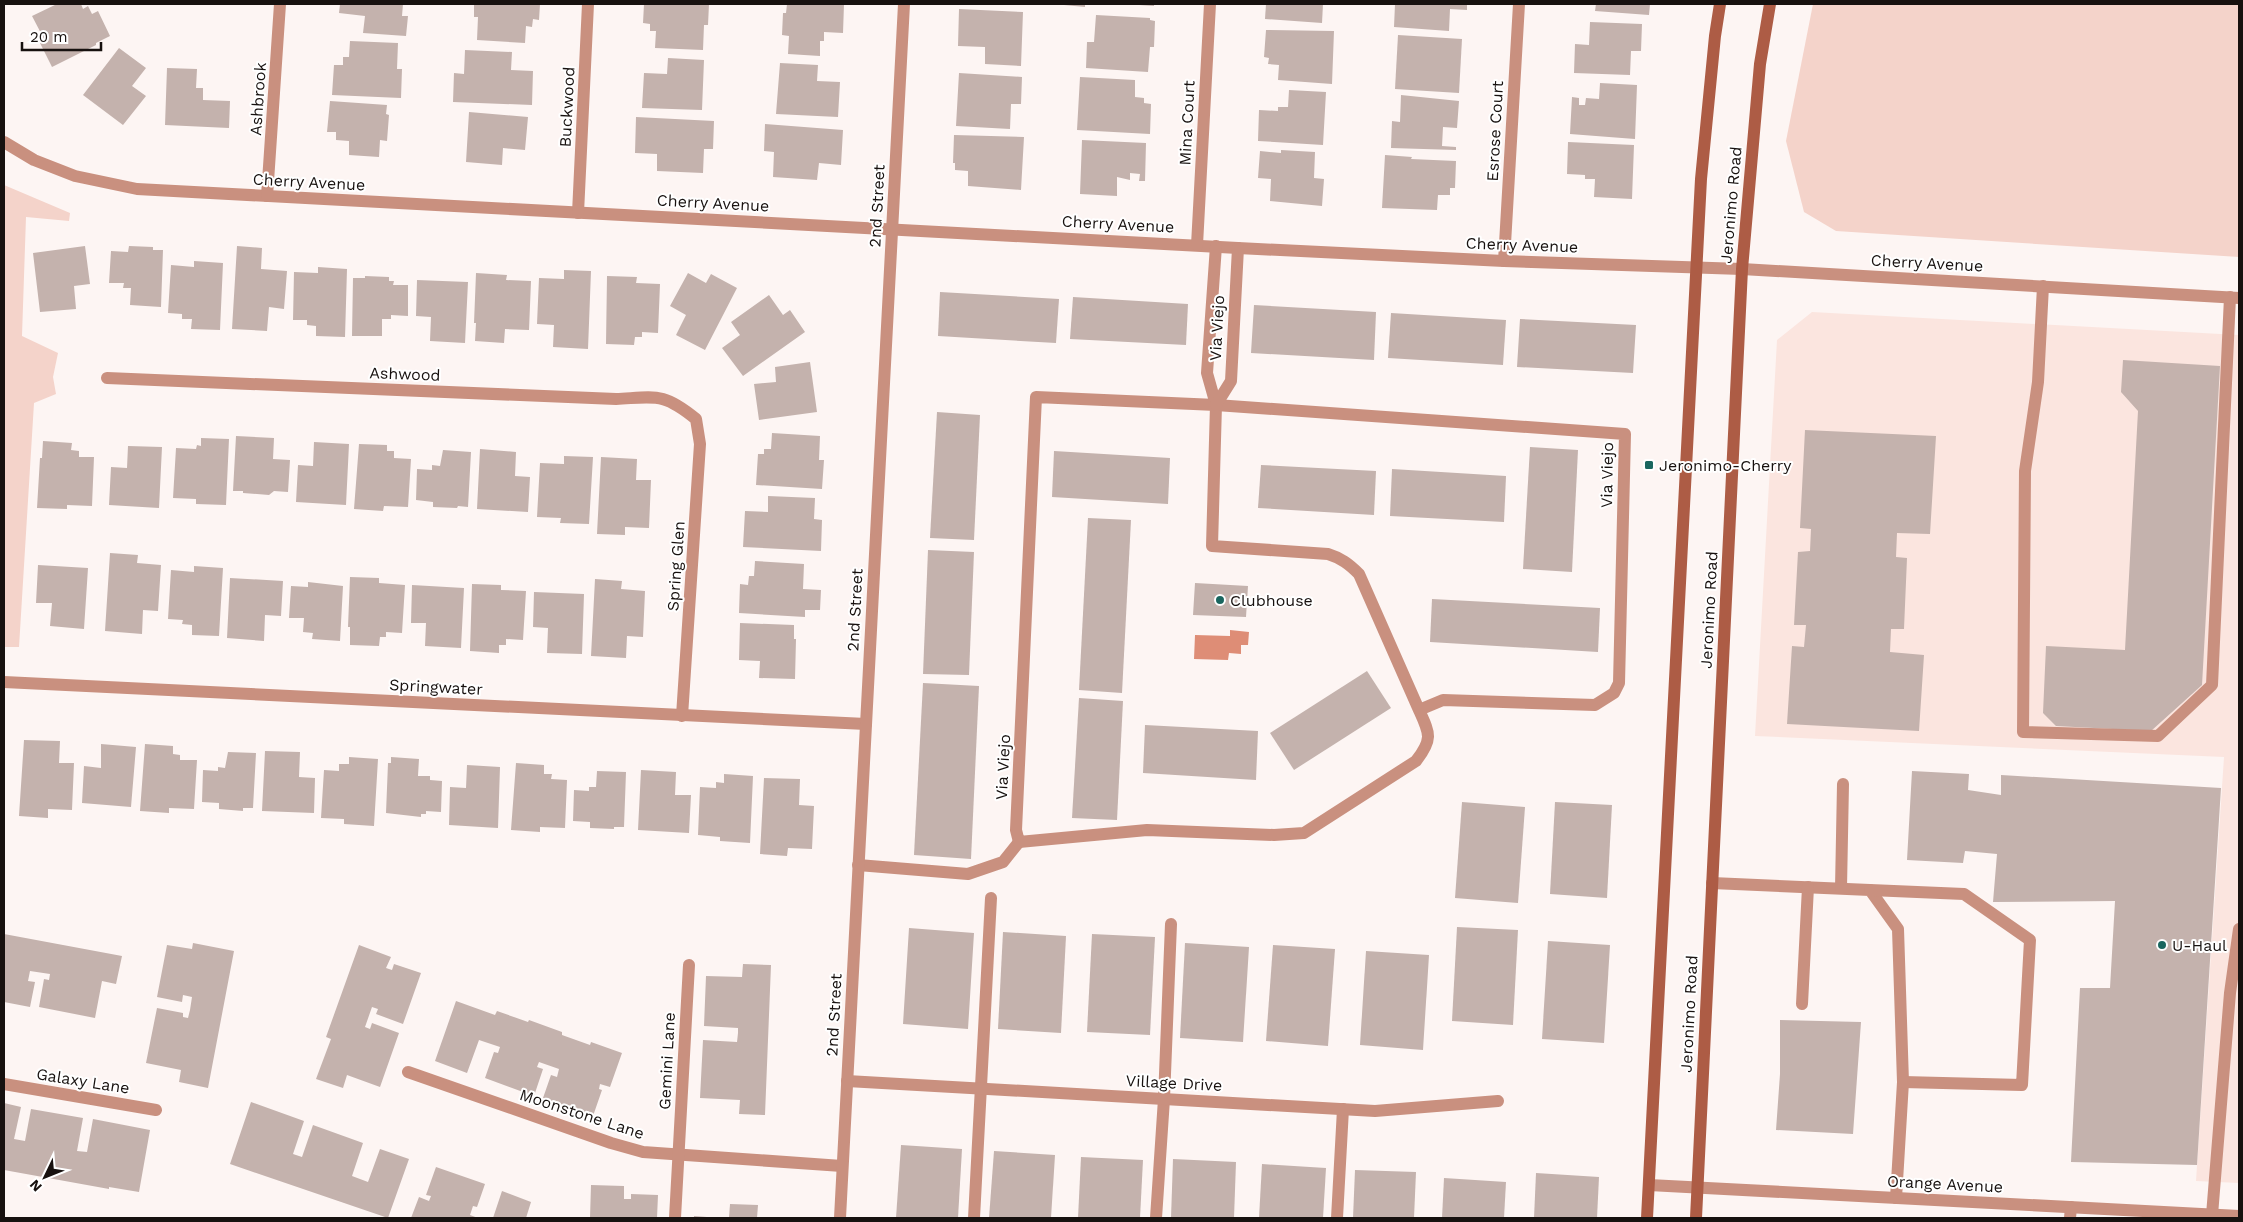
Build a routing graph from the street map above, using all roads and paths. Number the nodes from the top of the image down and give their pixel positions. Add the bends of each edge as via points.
1 (280, 4) edge
2 (588, 4) edge
3 (904, 4) edge
4 (1210, 4) edge
5 (1519, 4) edge
6 (1720, 4) edge
7 (1770, 4) edge
8 (4, 142) edge
9 (267, 196) junction
10 (578, 213) junction
11 (892, 229) junction
12 (1197, 245) junction
13 (1216, 246) junction
14 (1238, 248) junction
15 (1504, 261) junction
16 (1696, 267) junction
17 (1742, 269) junction
18 (2043, 286) junction
19 (2234, 298) edge
20 (107, 378) dead end
21 (1216, 405) junction
22 (696, 419) joint
23 (4, 682) edge
24 (1419, 710) junction
25 (682, 716) junction
26 (866, 724) junction
27 (1843, 784) dead end
28 (1020, 842) junction
29 (858, 865) junction
30 (1712, 883) junction
31 (1808, 887) junction
32 (1841, 888) junction
33 (1870, 890) junction
34 (991, 898) dead end
35 (1171, 924) dead end
36 (2239, 929) edge
37 (689, 965) dead end
38 (1802, 1004) dead end
39 (408, 1072) dead end
40 (847, 1082) junction
41 (1903, 1082) junction
42 (4, 1084) edge
43 (982, 1089) junction
44 (1164, 1099) junction
45 (1498, 1102) dead end
46 (1343, 1109) junction
47 (156, 1110) dead end
48 (678, 1155) junction
49 (842, 1166) junction
50 (1649, 1185) junction
51 (1698, 1187) junction
52 (1896, 1198) junction
53 (2070, 1213) edge
54 (2166, 1215) edge
55 (2212, 1215) junction
56 (2239, 1216) edge
57 (675, 1218) edge
58 (840, 1218) edge
59 (974, 1218) edge
60 (1156, 1218) edge
61 (1337, 1218) edge
62 (1647, 1218) edge
63 (1696, 1218) edge

1 - 9 street, Ashbrook
2 - 10 street, Buckwood
3 - 11 street, 2nd Street
4 - 12 street, Mina Court
5 - 15 street, Esrose Court
6 - 16 main road, Jeronimo Road via 1701,179
7 - 17 main road, Jeronimo Road via 1760,64
8 - 9 street, Cherry Avenue via 34,160 75,176 128,187
9 - 10 street, Cherry Avenue
10 - 11 street, Cherry Avenue
11 - 12 street, Cherry Avenue
11 - 26 street, 2nd Street
12 - 13 street, Cherry Avenue
13 - 14 street, Cherry Avenue
13 - 21 street, Via Viejo via 1208,373
14 - 15 street, Cherry Avenue
14 - 21 street, Via Viejo via 1231,381
15 - 16 street, Cherry Avenue
16 - 17 street, Cherry Avenue
16 - 50 main road, Jeronimo Road
17 - 18 street, Cherry Avenue
17 - 30 main road, Jeronimo Road
18 - 19 street, Cherry Avenue
18 - 19 street via 2038,382 2025,471 2022,732 2158,736 2212,685
20 - 22 street, Ashwood via 616,399 662,397 680,405
21 - 24 street, Via Viejo via 1212,546 1328,554 1350,564 1358,574
21 - 24 street, Via Viejo via 1625,434 1619,683 1614,693 1595,705 1443,700
21 - 28 street, Via Viejo via 1036,397 1016,830
22 - 25 street, Spring Glen via 700,444
23 - 25 street, Springwater
24 - 28 street, Via Viejo via 1428,730 1427,747 1416,761 1304,833 1274,835 1147,830
25 - 26 street, Springwater
26 - 29 street, 2nd Street
27 - 32 street
28 - 29 street via 1002,862 968,874
29 - 40 street, 2nd Street
30 - 31 street
30 - 51 main road, Jeronimo Road
31 - 32 street
31 - 38 street
32 - 33 street
33 - 41 street via 1898,929
33 - 41 street via 1964,894 2030,940 2022,1085
34 - 43 street
35 - 44 street
36 - 55 street via 2230,992
37 - 48 street, Gemini Lane
39 - 48 street, Moonstone Lane via 611,1143 643,1152
40 - 43 street, Village Drive
40 - 49 street, 2nd Street
41 - 52 street
42 - 47 street, Galaxy Lane
43 - 44 street, Village Drive
43 - 59 street
44 - 46 street, Village Drive
44 - 60 street
45 - 46 street, Village Drive via 1375,1111
46 - 61 street
48 - 49 street, Moonstone Lane
48 - 57 street, Gemini Lane
49 - 58 street, 2nd Street
50 - 51 street, Orange Avenue
50 - 62 main road, Jeronimo Road
51 - 52 street, Orange Avenue
51 - 63 main road, Jeronimo Road
52 - 53 street, Orange Avenue
53 - 54 street, Orange Avenue
54 - 55 street, Orange Avenue
55 - 56 street, Orange Avenue

